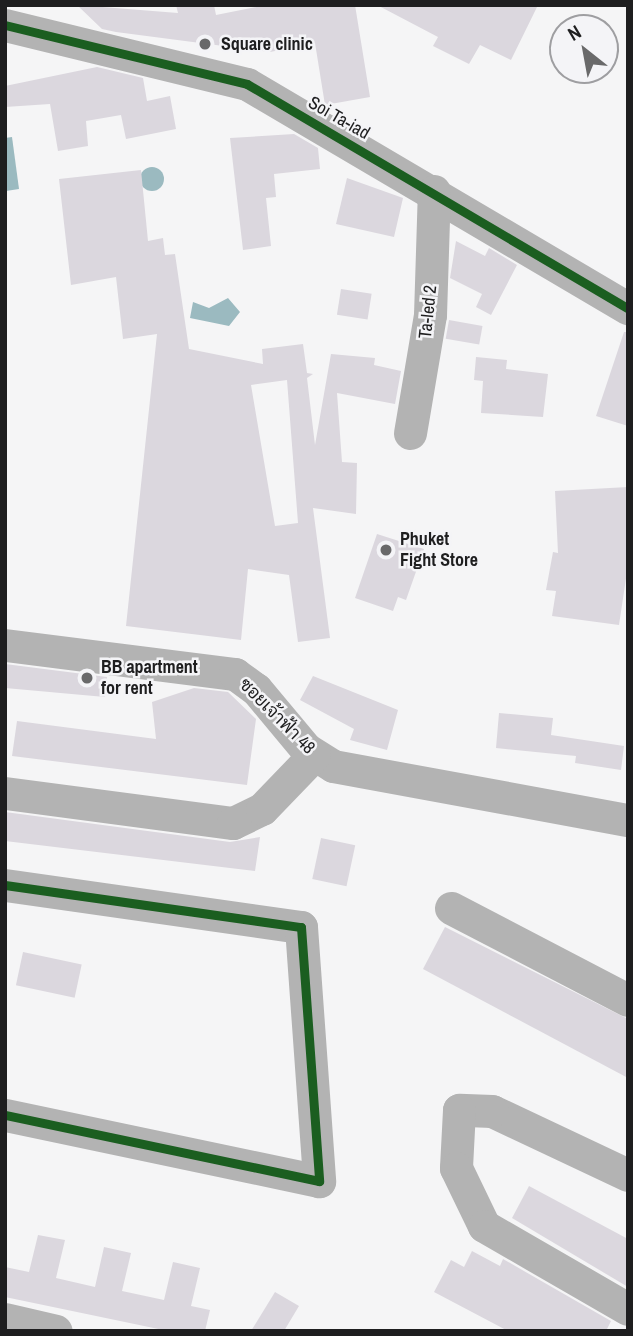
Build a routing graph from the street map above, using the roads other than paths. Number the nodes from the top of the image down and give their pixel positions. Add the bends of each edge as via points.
1 (5, 25) edge
2 (434, 191) junction
3 (628, 308) edge
4 (410, 433) dead end
5 (5, 645) edge
6 (314, 755) junction
7 (5, 793) edge
8 (628, 820) edge
9 (5, 885) edge
10 (451, 908) dead end
11 (628, 1000) edge
12 (5, 1115) edge
13 (628, 1175) edge
14 (628, 1309) edge
15 (5, 1320) edge
16 (56, 1331) edge

1 - 2 street, Soi Ta-iad via 247,84
2 - 3 street, Soi Ta-iad
2 - 4 street, Ta-Ied 2 via 430,315
5 - 6 street, ซอยเจ้าฟ้า 48 via 235,674
6 - 7 street via 262,809 233,823
6 - 8 street, ซอยเจ้าฟ้า 48 via 372,776
9 - 12 street via 301,927 319,1181
10 - 11 street
13 - 14 street via 492,1111 458,1110 456,1168 484,1226
15 - 16 street

